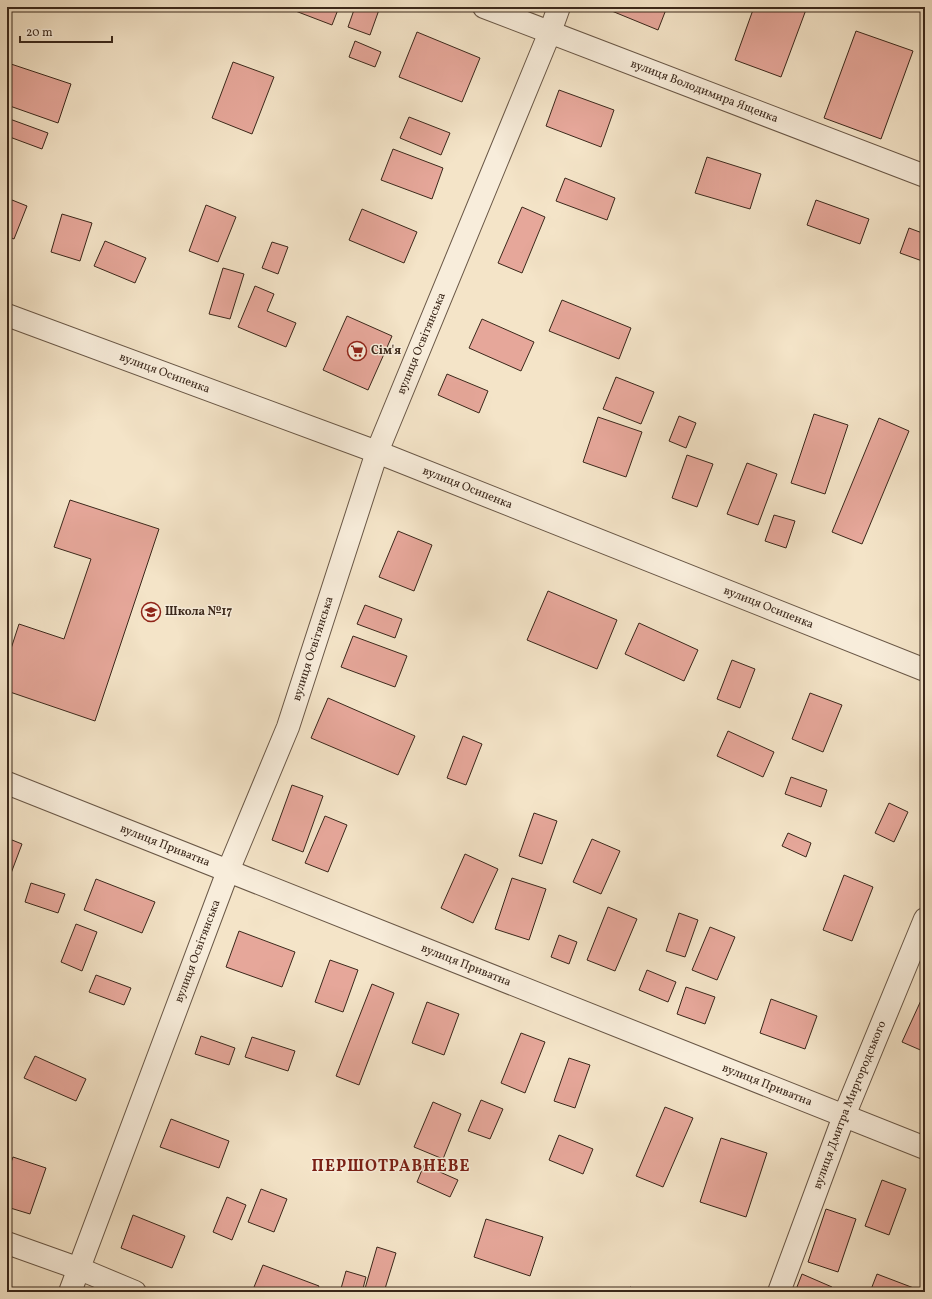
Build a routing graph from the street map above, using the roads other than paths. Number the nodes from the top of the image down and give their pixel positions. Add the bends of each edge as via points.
1 (484, 7) edge
2 (559, 7) edge
3 (550, 32) junction
4 (925, 176) edge
5 (7, 315) edge
6 (377, 452) junction
7 (925, 670) edge
8 (7, 783) edge
9 (228, 871) junction
10 (925, 919) edge
11 (844, 1116) junction
12 (925, 1148) edge
13 (7, 1243) edge
14 (80, 1269) junction
15 (70, 1292) edge
16 (135, 1292) edge
17 (779, 1292) edge

1 - 3 street, вулиця Володимира Ященка
2 - 3 street, вулиця Освітянська
3 - 4 street, вулиця Володимира Ященка
3 - 6 street, вулиця Освітянська
5 - 6 street, вулиця Осипенка
6 - 7 street, вулиця Осипенка
6 - 9 street, вулиця Освітянська via 288,727
8 - 9 street, вулиця Приватна
9 - 11 street, вулиця Приватна
9 - 14 street, вулиця Освітянська
10 - 11 street, вулиця Дмитра Миргородського
11 - 12 street, вулиця Приватна
11 - 17 street, вулиця Дмитра Миргородського
13 - 14 street
14 - 15 street, вулиця Освітянська
14 - 16 street

